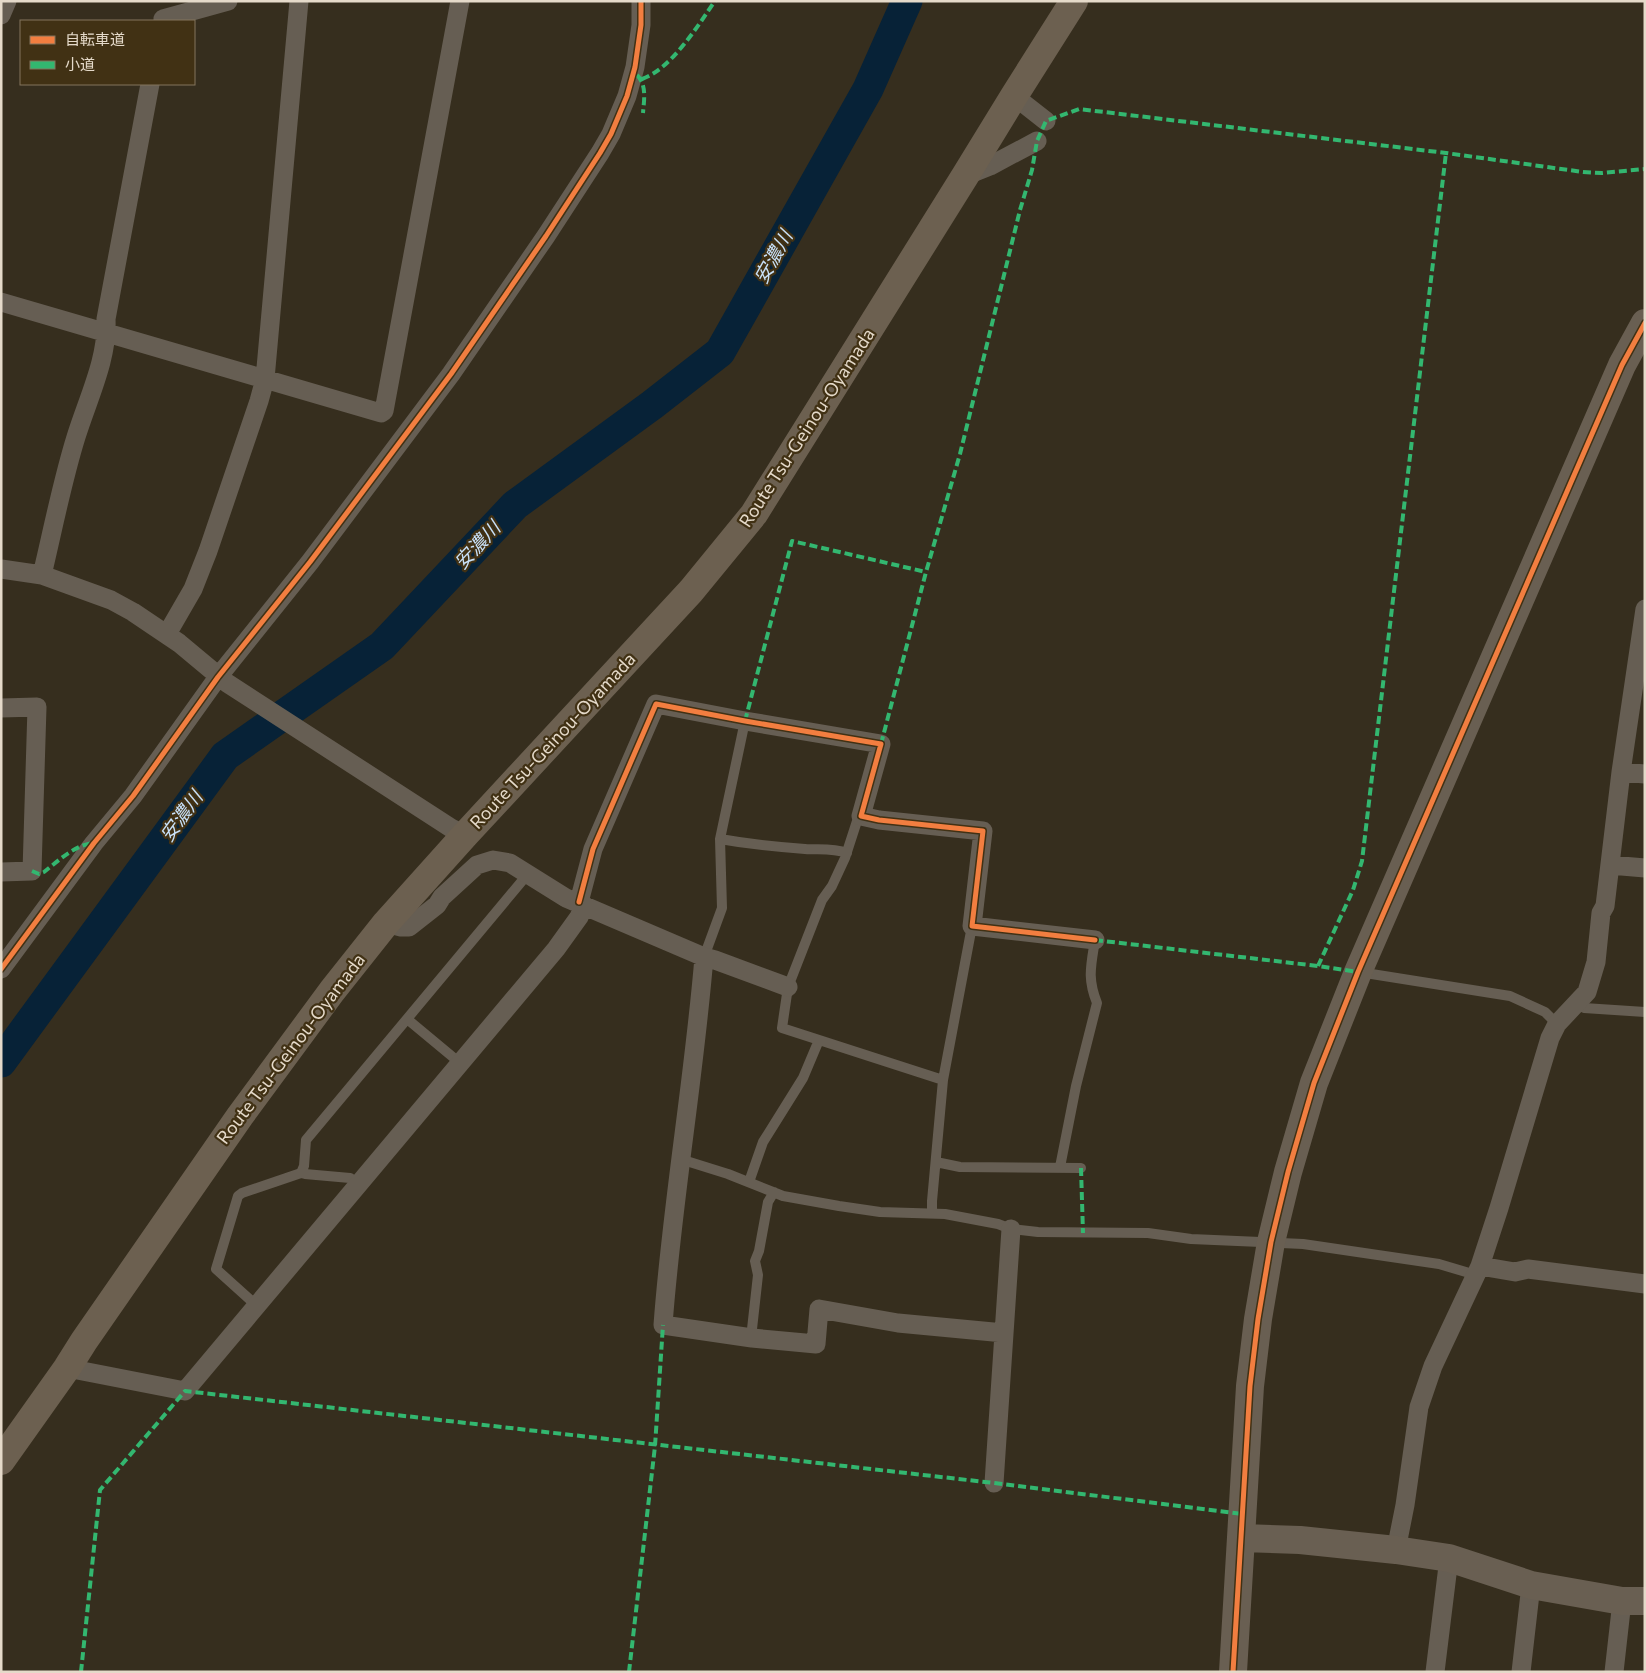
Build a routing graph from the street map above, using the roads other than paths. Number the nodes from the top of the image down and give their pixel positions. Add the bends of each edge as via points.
1 (7, 1) edge
2 (228, 1) edge
3 (299, 1) edge
4 (460, 1) edge
5 (641, 1) edge
6 (1074, 1) edge
7 (164, 14) edge
8 (1, 15) edge
9 (150, 85) edge
10 (1014, 96) junction
11 (1046, 121) dead end
12 (1036, 141) dead end
13 (965, 176) junction
14 (1, 302) edge
15 (1645, 323) edge
16 (107, 333) junction
17 (265, 380) junction
18 (1, 569) edge
19 (42, 575) junction
20 (1644, 619) edge
21 (166, 634) junction
22 (222, 680) junction
23 (1, 708) edge
24 (745, 721) junction
25 (1621, 772) junction
26 (1645, 774) edge
27 (861, 816) junction
28 (458, 832) junction
29 (720, 839) junction
30 (846, 853) junction
31 (1610, 865) junction
32 (1645, 868) edge
33 (1, 872) edge
34 (528, 875) junction
35 (581, 904) junction
36 (386, 922) junction
37 (972, 926) junction
38 (1095, 940) joint
39 (704, 957) junction
40 (1, 969) edge
41 (1358, 972) junction
42 (788, 987) junction
43 (1577, 1002) junction
44 (1645, 1012) edge
45 (407, 1019) junction
46 (1557, 1024) junction
47 (819, 1040) junction
48 (460, 1063) junction
49 (943, 1080) junction
50 (680, 1160) junction
51 (936, 1162) junction
52 (1060, 1167) junction
53 (1081, 1168) dead end
54 (301, 1172) junction
55 (749, 1182) junction
56 (359, 1184) junction
57 (774, 1192) junction
58 (932, 1214) junction
59 (1011, 1229) junction
60 (1270, 1242) junction
61 (1478, 1270) junction
62 (1645, 1284) edge
63 (257, 1306) junction
64 (1004, 1333) junction
65 (750, 1338) junction
66 (67, 1368) junction
67 (1, 1461) edge
68 (994, 1483) dead end
69 (1242, 1538) junction
70 (1396, 1550) junction
71 (1449, 1558) junction
72 (1531, 1585) junction
73 (1634, 1601) edge
74 (1437, 1671) edge
75 (1233, 1672) edge
76 (1521, 1672) edge
77 (1614, 1672) edge

1 - 8 street
2 - 7 street
3 - 17 street
4 - 17 street via 384,411 381,414
5 - 22 street via 635,67 612,134 451,374
6 - 10 main road, Route Tsu-Geinou-Oyamada
9 - 16 street via 106,318
10 - 11 street
10 - 13 main road, Route Tsu-Geinou-Oyamada
12 - 13 street
13 - 28 main road, Route Tsu-Geinou-Oyamada via 749,521 691,592
14 - 16 street
15 - 41 street via 1622,365
16 - 17 street
16 - 19 street via 74,445
17 - 21 street via 208,551 193,589
18 - 19 street
19 - 21 street via 111,600
20 - 25 street
21 - 22 street
22 - 28 street
22 - 40 street via 94,843
23 - 33 street via 37,707 32,871
24 - 27 street via 881,744
24 - 29 lane
24 - 35 street via 656,704 593,849
25 - 26 street
25 - 31 street
27 - 30 lane
27 - 37 street via 984,831
28 - 36 main road, Route Tsu-Geinou-Oyamada
29 - 30 lane
29 - 39 lane via 722,908
30 - 42 lane via 832,886 822,900
31 - 32 street
31 - 43 street via 1596,962 1587,992
34 - 35 street
34 - 36 street via 510,864 489,860 477,865 438,905 409,927
34 - 45 lane
35 - 39 street
35 - 48 street via 579,917 556,949
36 - 66 main road, Route Tsu-Geinou-Oyamada via 240,1116
37 - 38 street
37 - 49 lane
38 - 52 lane via 1090,972 1097,1003
39 - 42 street
39 - 50 street
41 - 46 lane via 1510,996 1545,1012
41 - 60 street via 1314,1083
42 - 47 lane via 782,1028
43 - 44 lane via 1584,1008
43 - 46 street
45 - 48 lane
45 - 54 lane via 306,1140
46 - 61 street
47 - 49 lane
47 - 55 lane via 803,1078 762,1142
48 - 56 street
49 - 51 lane
50 - 55 lane
50 - 65 street via 662,1325
51 - 52 lane via 960,1167
51 - 58 lane
52 - 53 lane
54 - 56 lane via 350,1178
54 - 63 lane via 242,1193 235,1200 216,1270
55 - 57 lane
56 - 63 street
57 - 58 lane via 872,1210
57 - 65 lane via 768,1202 755,1260 758,1274
58 - 59 lane
59 - 60 lane via 1148,1233 1191,1239
59 - 64 street
60 - 61 lane
60 - 69 street via 1250,1386
61 - 62 street via 1515,1272 1528,1269
61 - 70 street via 1433,1366 1419,1407
63 - 66 street via 185,1391
64 - 65 street via 898,1323 819,1309 816,1344
64 - 68 street
66 - 67 main road, Route Tsu-Geinou-Oyamada
69 - 70 street via 1300,1540
69 - 75 street
70 - 71 street
71 - 72 street
71 - 74 street
72 - 73 street
72 - 76 street
73 - 77 street

